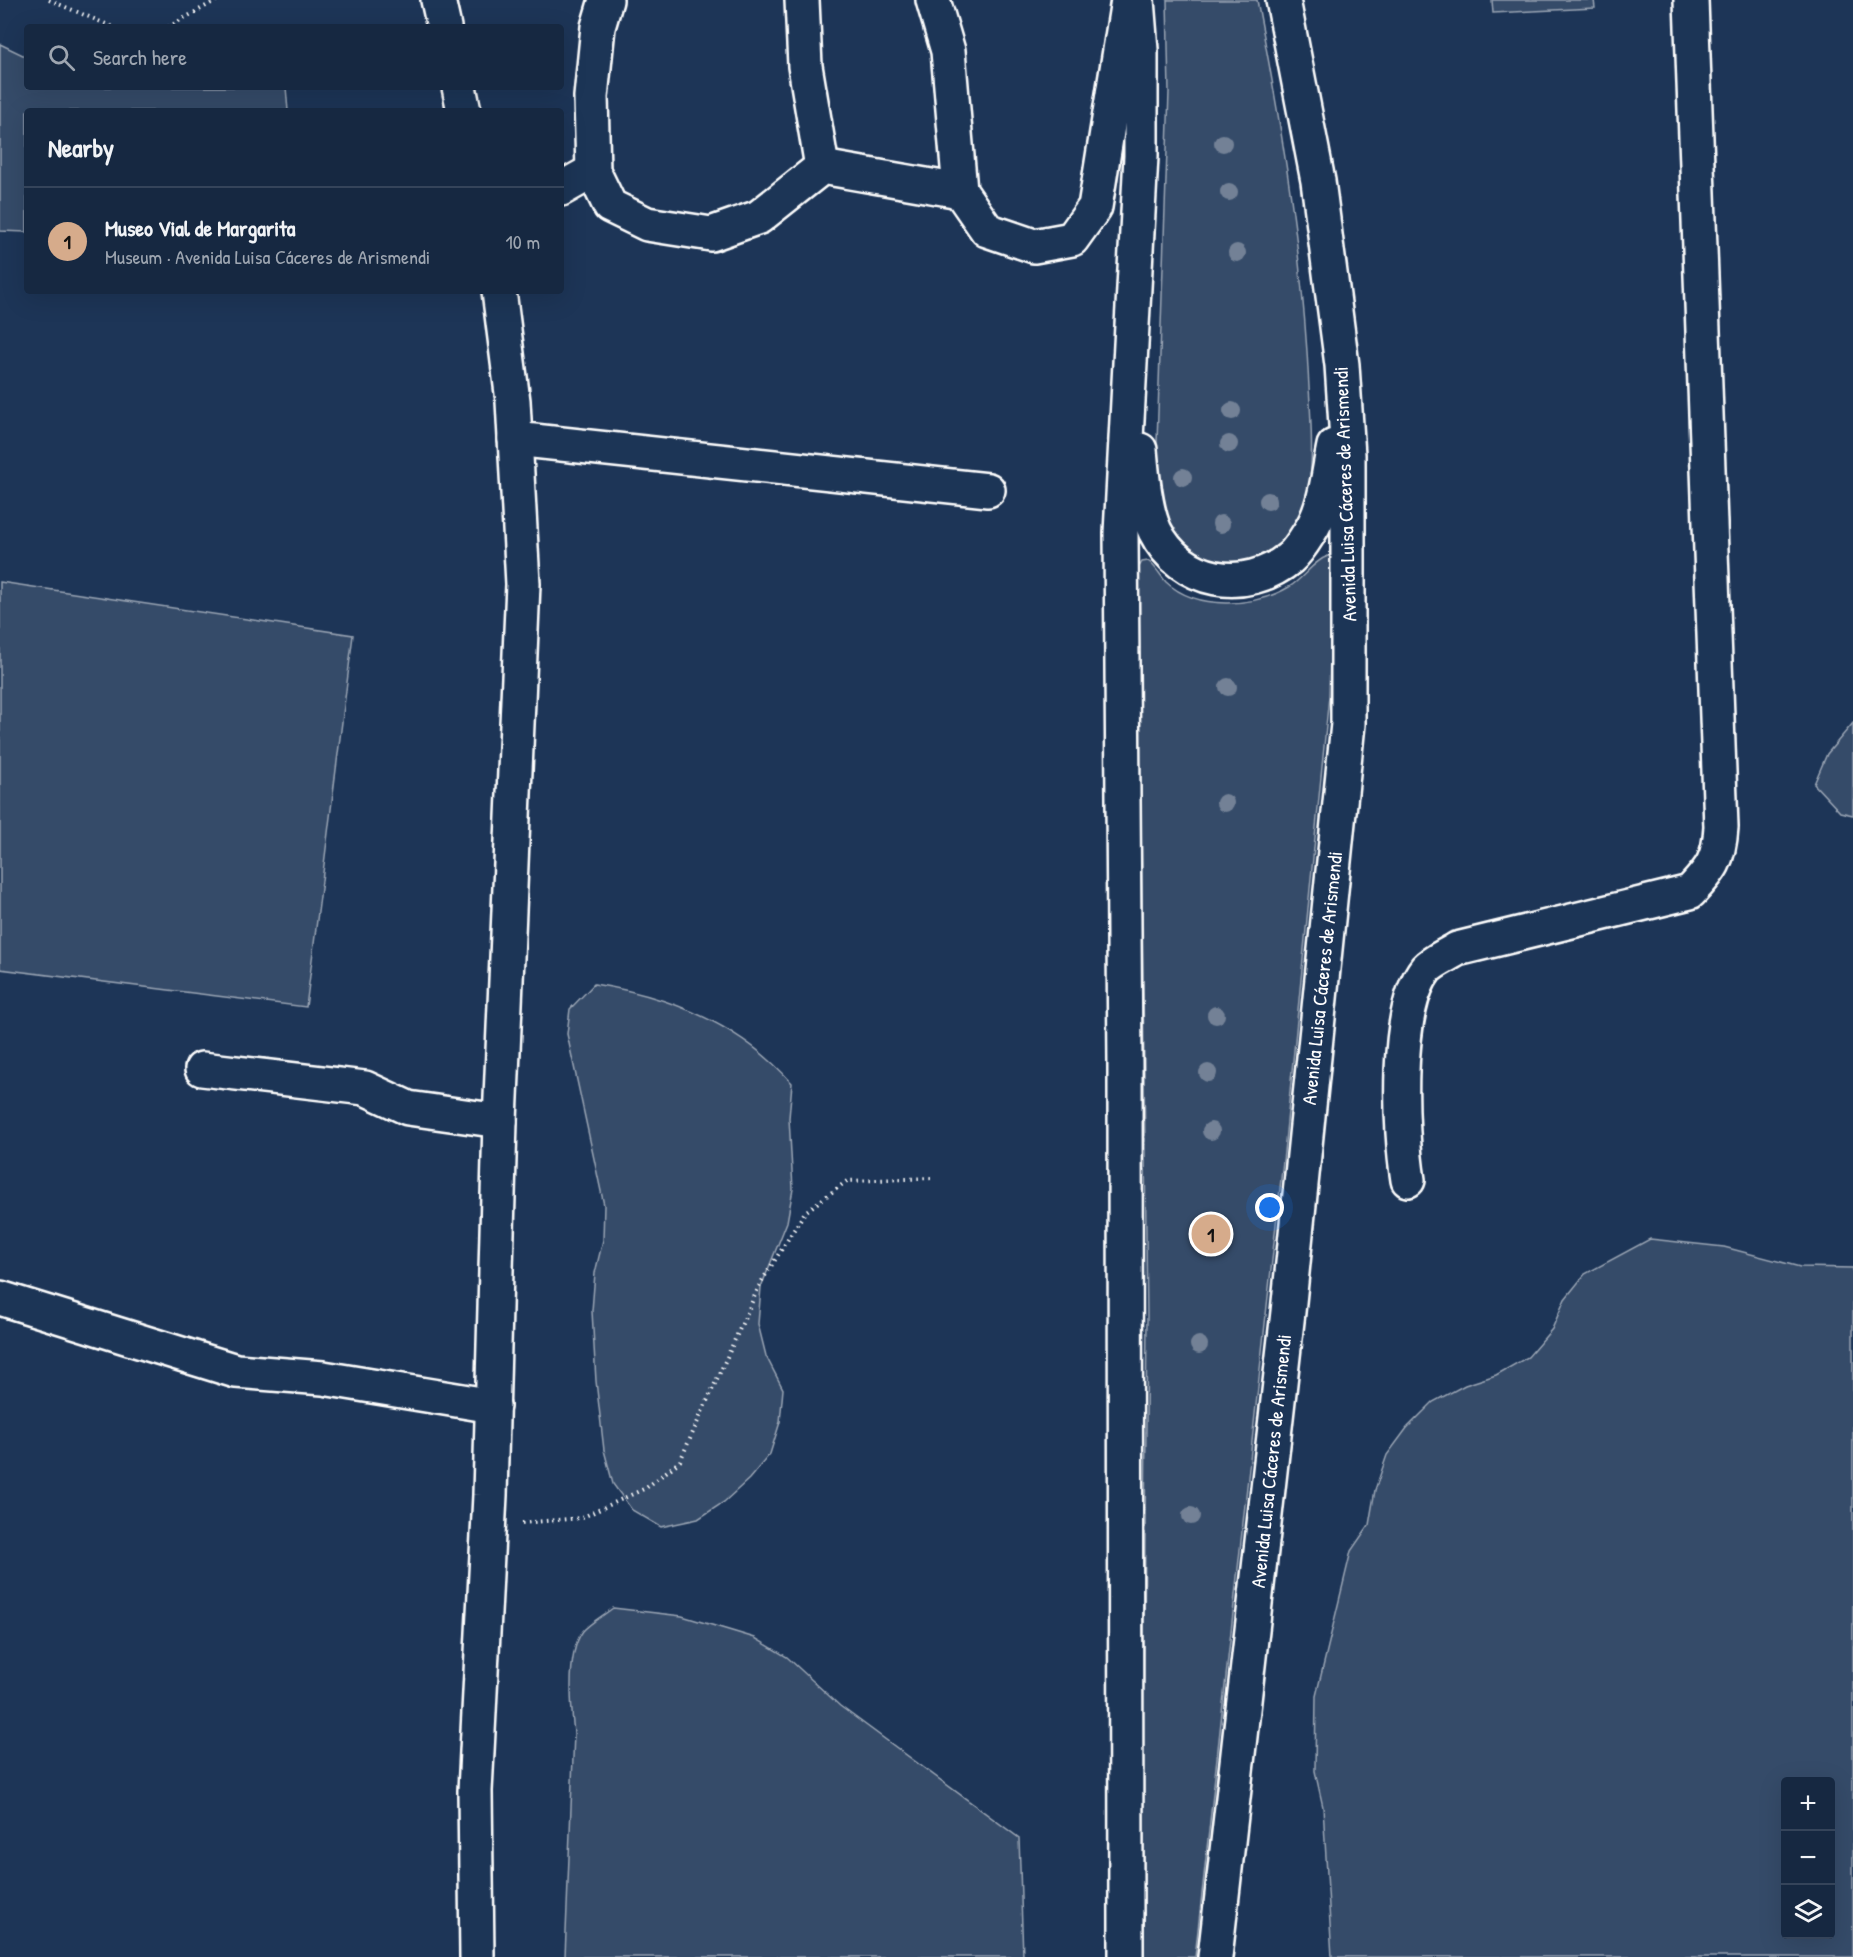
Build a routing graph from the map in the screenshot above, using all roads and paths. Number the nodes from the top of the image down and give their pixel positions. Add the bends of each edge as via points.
1 (49, 0) edge
2 (217, 0) edge
3 (438, 0) edge
4 (606, 0) edge
5 (802, 0) edge
6 (933, 0) edge
7 (1128, 0) edge
8 (1137, 0) edge
9 (1283, 0) edge
10 (1691, 0) edge
11 (106, 24) edge
12 (173, 24) edge
13 (443, 24) edge
14 (460, 90) edge
15 (463, 108) edge
16 (822, 167) junction
17 (593, 171) junction
18 (564, 187) edge
19 (960, 191) junction
20 (499, 294) edge
21 (1130, 356) junction
22 (1342, 365) junction
23 (515, 439) junction
24 (988, 490) dead end
25 (202, 1069) dead end
26 (500, 1120) junction
27 (934, 1178) dead end
28 (1408, 1180) dead end
29 (0, 1298) edge
30 (493, 1406) junction
31 (489, 1525) junction
32 (477, 1957) edge
33 (1126, 1957) edge
34 (1215, 1957) edge

1 - 11 path
2 - 12 path
3 - 13 main road
4 - 17 main road via 597,27 591,97
5 - 16 main road via 805,66
6 - 19 main road via 948,51
7 - 19 main road via 1095,207 1072,239 1034,246 987,231
8 - 21 main road via 1141,156
9 - 22 main road, Avenida Luisa Cáceres de Arismendi via 1318,181
10 - 28 main road via 1719,851 1711,870 1690,892 1457,949 1427,968 1413,993 1403,1060 1402,1143
14 - 15 main road
16 - 17 main road via 759,217 711,234 647,224 610,206
16 - 19 main road
17 - 18 main road
20 - 23 main road
21 - 22 main road via 1143,482 1154,530 1176,559 1206,577 1236,581 1264,574 1291,558 1311,531 1324,499
21 - 33 main road via 1121,533
22 - 34 main road, Avenida Luisa Cáceres de Arismendi via 1348,455 1348,724 1288,1312
23 - 24 main road
23 - 26 main road via 523,584
25 - 26 main road via 365,1088 408,1108
26 - 30 main road
27 - 31 path via 846,1181 804,1212 760,1284 680,1461 646,1488 581,1518
29 - 30 main road via 236,1371 323,1378
30 - 31 main road
31 - 32 main road via 475,1791

